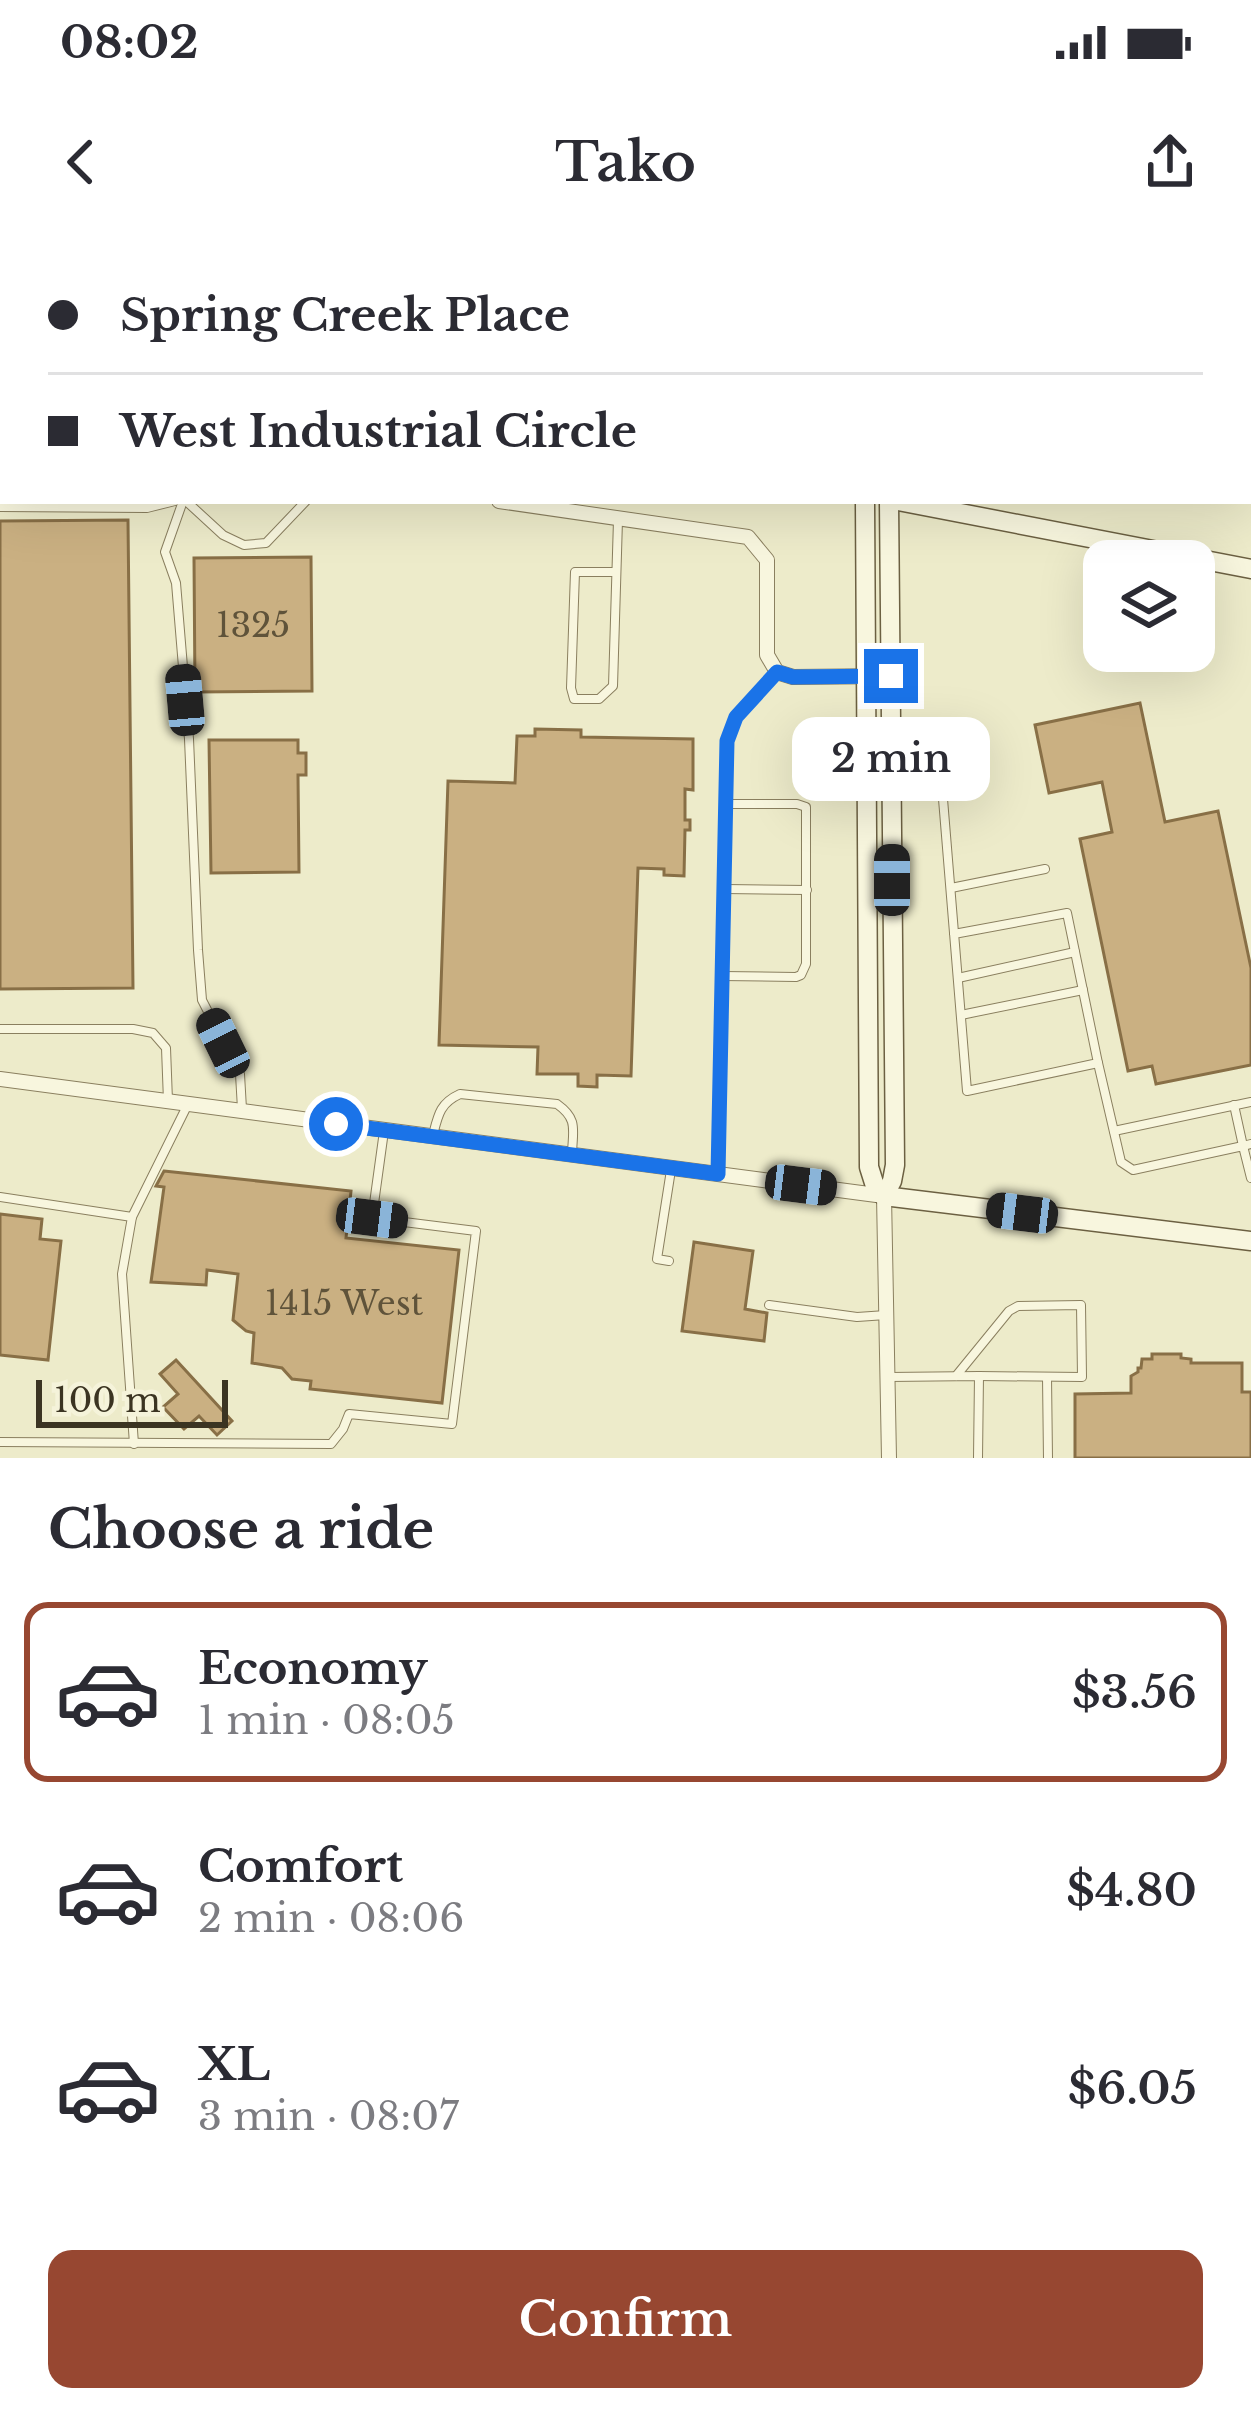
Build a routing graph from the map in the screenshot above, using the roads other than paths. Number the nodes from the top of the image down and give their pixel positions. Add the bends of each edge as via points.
1 (166, 504) edge
2 (180, 504) edge
3 (185, 504) edge
4 (303, 504) edge
5 (520, 504) edge
6 (865, 504) edge
7 (894, 504) edge
8 (910, 504) edge
9 (0, 507) edge
10 (618, 518) junction
11 (1251, 569) edge
12 (616, 572) junction
13 (777, 672) junction
14 (866, 676) junction
15 (891, 676) junction
16 (867, 786) junction
17 (892, 786) junction
18 (726, 804) junction
19 (1046, 868) dead end
20 (951, 887) junction
21 (724, 890) junction
22 (807, 890) junction
23 (954, 934) junction
24 (1075, 952) junction
25 (722, 976) junction
26 (958, 978) junction
27 (1083, 990) junction
28 (961, 1016) junction
29 (0, 1029) edge
30 (1098, 1063) junction
31 (0, 1079) edge
32 (167, 1101) junction
33 (1251, 1102) edge
34 (188, 1104) junction
35 (1234, 1105) junction
36 (242, 1111) junction
37 (384, 1130) junction
38 (1114, 1131) junction
39 (433, 1137) junction
40 (1247, 1145) edge
41 (572, 1155) junction
42 (672, 1168) junction
43 (718, 1174) junction
44 (1251, 1178) edge
45 (884, 1196) junction
46 (0, 1197) edge
47 (131, 1217) junction
48 (1251, 1241) edge
49 (669, 1262) dead end
50 (769, 1305) dead end
51 (886, 1316) junction
52 (887, 1376) junction
53 (956, 1376) junction
54 (979, 1376) junction
55 (1047, 1377) junction
56 (0, 1442) edge
57 (134, 1444) junction
58 (889, 1458) edge
59 (979, 1458) edge
60 (1048, 1458) edge

1 - 9 lane
2 - 36 lane via 165,551 176,583 202,1000 240,1074
3 - 4 lane via 244,545 266,543
5 - 10 street
6 - 14 street
7 - 15 street
8 - 11 street
10 - 12 lane
10 - 13 street via 748,537 766,560 767,655
12 - 12 lane via 613,686 598,699 574,699 575,572
13 - 14 street
13 - 18 lane via 736,717 727,741
14 - 15 street
14 - 16 street
15 - 17 street
16 - 17 lane
16 - 45 street via 869,1167
17 - 20 lane via 929,786 944,799
17 - 45 street via 895,1165
18 - 21 lane
18 - 22 lane via 806,807
19 - 20 lane
20 - 23 lane
21 - 22 lane
21 - 25 lane
22 - 25 lane via 801,975
23 - 24 lane via 1067,913
23 - 26 lane
24 - 26 lane
24 - 27 lane
25 - 43 lane
26 - 28 lane
27 - 28 lane
27 - 30 lane
28 - 30 lane via 967,1091
29 - 32 lane via 153,1033 166,1048
30 - 38 lane
31 - 32 street
32 - 34 street
33 - 35 lane
34 - 36 street
34 - 47 lane
35 - 38 lane
35 - 40 lane
36 - 37 street
37 - 39 street
37 - 57 lane via 372,1218 476,1231 452,1424 350,1414 331,1444
38 - 40 lane via 1120,1162 1133,1170
39 - 41 street
39 - 41 lane via 440,1109 460,1094 557,1104 574,1125
40 - 44 lane
41 - 42 street
42 - 43 street
42 - 49 lane via 657,1259
43 - 45 street
45 - 48 street
45 - 51 street
46 - 47 lane
47 - 57 lane via 122,1274
50 - 51 lane
51 - 52 street
52 - 53 lane
52 - 58 street
53 - 54 lane
53 - 55 lane via 1009,1311 1082,1305 1082,1377
54 - 55 lane
54 - 59 lane
55 - 60 lane
56 - 57 lane

